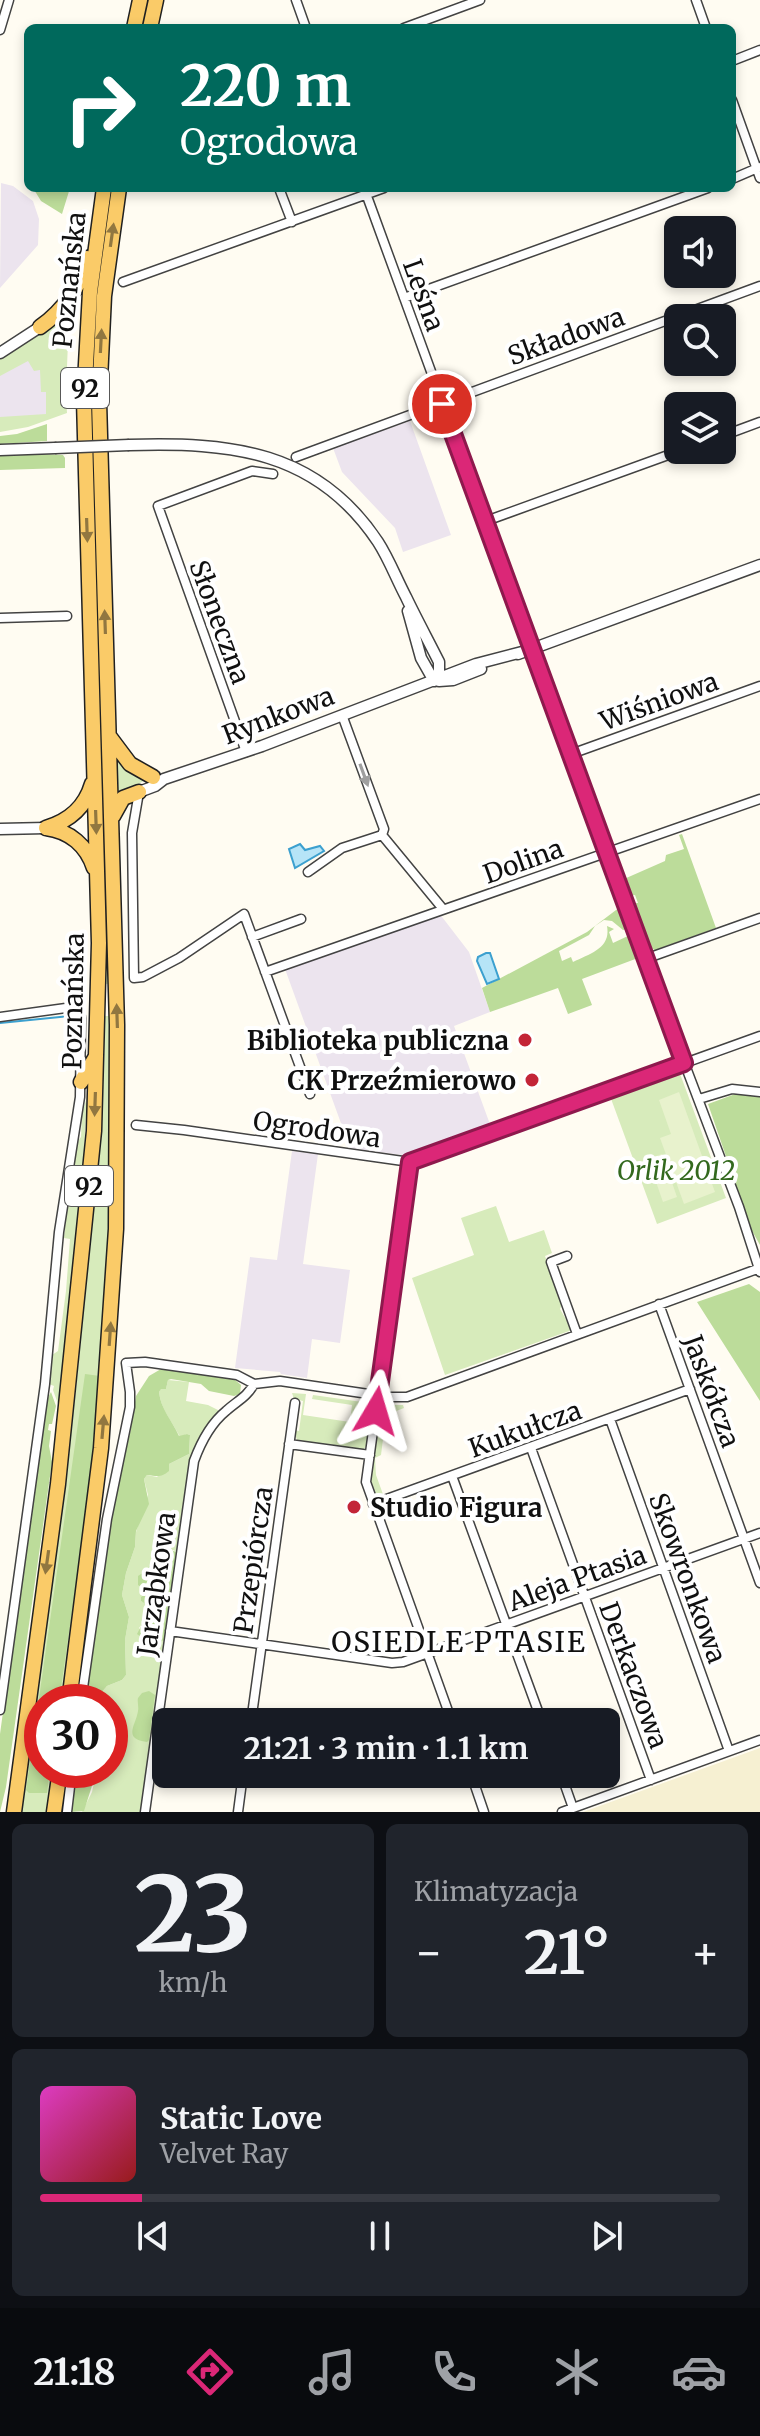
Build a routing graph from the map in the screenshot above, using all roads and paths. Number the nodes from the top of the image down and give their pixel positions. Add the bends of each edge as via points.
1 (9, 0) edge
2 (140, 0) edge
3 (156, 0) edge
4 (296, 0) edge
5 (480, 0) edge
6 (696, 0) edge
7 (135, 24) edge
8 (151, 24) edge
9 (305, 24) edge
10 (415, 24) edge
11 (705, 24) edge
12 (0, 30) edge
13 (760, 50) edge
14 (736, 59) edge
15 (736, 111) edge
16 (759, 172) edge
17 (736, 178) edge
18 (103, 192) edge
19 (118, 192) edge
20 (281, 192) edge
21 (363, 192) edge
22 (365, 192) edge
23 (697, 192) edge
24 (99, 216) junction
25 (292, 222) junction
26 (123, 282) dead end
27 (760, 286) edge
28 (404, 298) junction
29 (40, 327) joint
30 (0, 353) edge
31 (442, 404) junction
32 (760, 422) edge
33 (736, 431) edge
34 (0, 450) edge
35 (296, 457) dead end
36 (664, 457) edge
37 (273, 474) dead end
38 (486, 521) junction
39 (760, 565) edge
40 (404, 593) junction
41 (67, 616) dead end
42 (0, 618) edge
43 (527, 650) junction
44 (421, 658) junction
45 (439, 662) junction
46 (476, 664) junction
47 (434, 681) junction
48 (760, 686) edge
49 (408, 690) junction
50 (342, 715) junction
51 (108, 735) junction
52 (246, 752) junction
53 (571, 754) junction
54 (94, 760) junction
55 (159, 778) junction
56 (139, 792) junction
57 (760, 799) edge
58 (111, 820) junction
59 (46, 828) junction
60 (0, 829) edge
61 (382, 835) junction
62 (607, 854) junction
63 (308, 872) dead end
64 (98, 884) junction
65 (443, 909) junction
66 (760, 918) edge
67 (301, 919) dead end
68 (252, 937) junction
69 (645, 959) junction
70 (265, 972) junction
71 (0, 1017) edge
72 (760, 1036) edge
73 (97, 1046) junction
74 (684, 1063) junction
75 (81, 1082) junction
76 (760, 1092) edge
77 (310, 1094) dead end
78 (699, 1099) junction
79 (136, 1125) dead end
80 (410, 1162) junction
81 (567, 1256) dead end
82 (760, 1269) edge
83 (659, 1304) junction
84 (577, 1334) junction
85 (254, 1384) junction
86 (690, 1389) junction
87 (378, 1395) junction
88 (295, 1403) dead end
89 (610, 1419) junction
90 (289, 1444) junction
91 (531, 1448) junction
92 (370, 1455) junction
93 (452, 1476) junction
94 (373, 1504) junction
95 (760, 1533) edge
96 (744, 1539) junction
97 (663, 1568) junction
98 (760, 1583) edge
99 (585, 1596) junction
100 (507, 1624) junction
101 (170, 1631) junction
102 (261, 1644) junction
103 (427, 1653) junction
104 (71, 1684) edge
105 (84, 1684) edge
106 (253, 1708) edge
107 (447, 1708) edge
108 (537, 1708) edge
109 (0, 1710) edge
110 (760, 1740) edge
111 (729, 1751) junction
112 (651, 1780) junction
113 (57, 1788) edge
114 (70, 1788) edge
115 (241, 1788) edge
116 (476, 1788) edge
117 (566, 1788) edge
118 (573, 1808) junction
119 (14, 1812) edge
120 (54, 1812) edge
121 (67, 1812) edge
122 (145, 1812) edge
123 (238, 1812) edge
124 (484, 1812) edge
125 (562, 1812) edge

1 - 12 street
2 - 7 main road
3 - 8 main road
4 - 9 street
5 - 10 street
6 - 11 street
13 - 14 street
15 - 16 street
16 - 17 street
18 - 24 main road, Poznańska / 92
51 -> 19 main road, Poznańska / 92 via 99,388
20 - 25 street
21 - 25 street
22 - 28 street, Leśna
23 - 28 street
24 - 29 main road via 76,286
24 -> 54 main road, Poznańska / 92 via 84,400
25 - 26 street
27 - 31 street, Składowa
28 - 31 street, Leśna
29 - 30 street
31 - 35 street, Składowa
31 - 38 street, Leśna
32 - 33 street
34 - 40 street, bridge via 188,444 268,457 338,497 367,528
36 - 38 street
37 - 52 street, Słoneczna via 252,471 158,506
38 - 43 street, Leśna
39 - 43 street, Rynkowa
40 - 44 street
40 - 45 street
41 - 42 street
43 - 46 street, Rynkowa
43 - 47 street, Rynkowa via 453,680
43 - 53 street, Leśna
44 - 47 street
44 - 49 street via 419,677
45 - 46 street via 457,667
45 - 47 street
46 - 47 street, Rynkowa
47 - 49 street, Rynkowa
48 - 53 street, Wiśniowa
49 - 50 street, Rynkowa
50 - 52 street, Rynkowa
50 -> 61 street
51 - 55 main road via 130,764
51 - 58 main road, Poznańska / 92
52 - 55 street, Rynkowa
53 - 62 street, Leśna
54 - 59 main road via 91,787 82,805 66,820
54 -> 64 main road, Poznańska / 92
55 - 56 street, Rynkowa via 155,786
56 - 58 main road via 121,800
56 - 68 street via 132,833 134,978 179,958 244,914
57 - 62 street, Dolina
104 -> 58 main road, Poznańska / 92 via 101,1448 114,1268 118,1080
59 - 60 street
59 - 64 main road via 82,845
61 - 63 street via 342,848
61 - 65 street
62 - 65 street, Dolina
62 - 69 street, Leśna
64 - 73 main road, Poznańska / 92
65 - 70 street, Dolina
66 - 69 street
67 - 68 street
68 - 70 street
69 - 74 street, Leśna
70 - 77 street
71 - 75 street, Poznańska via 78,1009
72 - 74 street, Ogrodowa
73 - 75 main road
73 -> 119 main road, Poznańska / 92 via 94,1131 60,1469
74 - 78 street, Leśna
74 - 80 street, Ogrodowa
75 - 109 street, Poznańska
76 - 78 street via 732,1089
78 - 82 street, Leśna
79 - 80 street, Ogrodowa
80 - 87 street
81 - 84 street via 551,1262
82 - 83 street
83 - 84 street
83 - 86 street, Jaskółcza
84 - 87 street via 423,1393
85 - 87 street via 280,1381
85 - 101 street, Jarząbkowa via 210,1427 194,1461
85 - 105 street via 237,1375 126,1363 130,1407 107,1519
86 - 89 street, Kukułcza
86 - 96 street, Jaskółcza
87 - 92 street
88 - 90 street, Przepiórcza
89 - 91 street, Kukułcza
89 - 97 street, Skowronkowa
90 - 92 street
90 - 102 street, Przepiórcza
91 - 93 street, Kukułcza
91 - 99 street, Derkaczowa
92 - 94 street via 366,1482
93 - 94 street, Kukułcza
93 - 100 street
94 - 103 street
95 - 96 street, Aleja Ptasia
96 - 97 street, Aleja Ptasia
96 - 98 street, Jaskółcza
97 - 99 street, Aleja Ptasia
97 - 111 street, Skowronkowa
99 - 100 street, Aleja Ptasia
99 - 112 street, Derkaczowa
100 - 103 street, Aleja Ptasia
100 - 108 street
101 - 102 street, Aleja Ptasia
101 - 122 street, Jarząbkowa
102 - 103 street, Aleja Ptasia via 392,1663
102 - 106 street, Przepiórcza
103 - 107 street
110 - 111 street
111 - 112 street
112 - 118 street
113 - 120 main road
114 - 121 street
115 - 123 street
116 - 124 street
117 - 118 street
118 - 125 street

